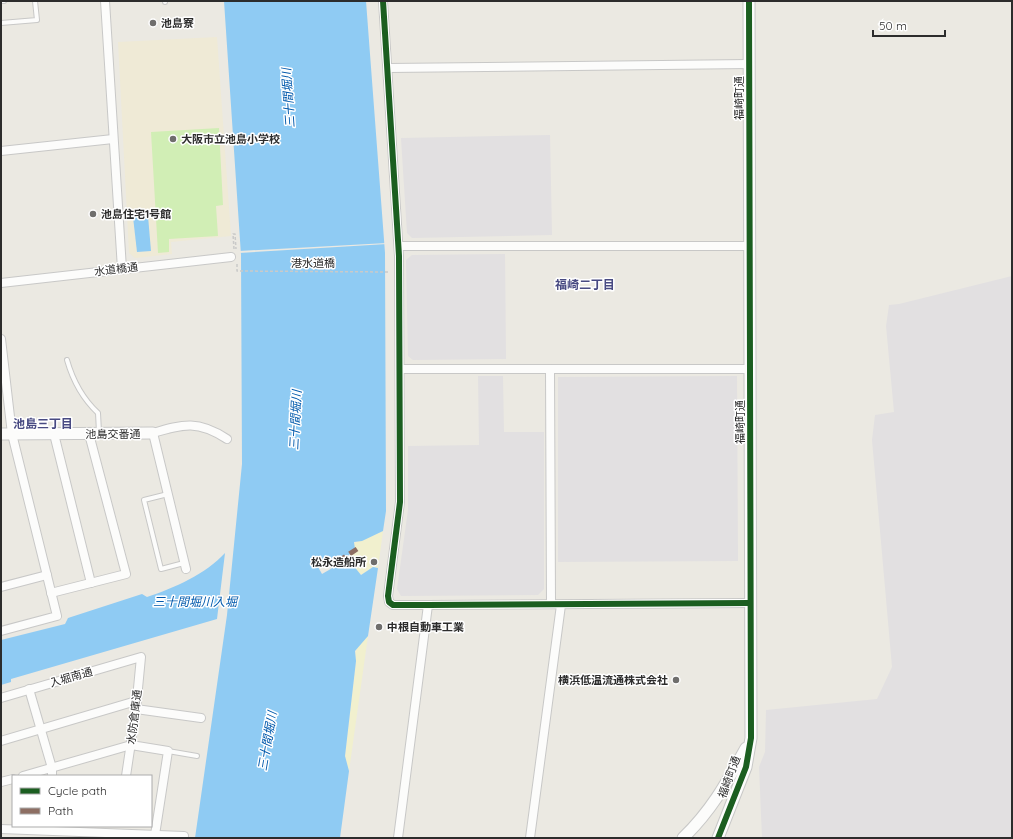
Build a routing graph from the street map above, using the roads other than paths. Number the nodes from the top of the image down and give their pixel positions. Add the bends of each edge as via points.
1 (1, 1) edge
2 (4, 1) edge
3 (35, 1) edge
4 (105, 1) edge
5 (383, 1) edge
6 (749, 1) edge
7 (1, 23) edge
8 (749, 64) junction
9 (388, 68) junction
10 (113, 139) junction
11 (1, 151) edge
12 (399, 246) junction
13 (750, 246) junction
14 (233, 252) road end
15 (122, 269) junction
16 (1, 283) edge
17 (1, 339) edge
18 (67, 360) dead end
19 (3, 368) edge
20 (400, 369) junction
21 (550, 369) junction
22 (750, 369) junction
23 (153, 433) junction
24 (6, 434) edge
25 (54, 434) junction
26 (94, 434) junction
27 (227, 439) dead end
28 (168, 494) junction
29 (185, 566) joint
30 (46, 575) junction
31 (91, 583) junction
32 (1, 587) edge
33 (51, 593) junction
34 (750, 603) junction
35 (551, 604) junction
36 (428, 605) junction
37 (561, 605) junction
38 (1, 631) edge
39 (141, 657) joint
40 (29, 689) junction
41 (1, 698) edge
42 (136, 705) junction
43 (201, 718) dead end
44 (40, 730) junction
45 (751, 738) junction
46 (1, 741) edge
47 (131, 745) junction
48 (168, 751) junction
49 (197, 756) dead end
50 (52, 772) edge
51 (30, 775) edge
52 (126, 775) edge
53 (12, 779) edge
54 (1, 782) edge
55 (1, 829) edge
56 (49, 829) edge
57 (117, 833) edge
58 (155, 835) junction
59 (184, 836) dead end
60 (398, 838) edge
61 (530, 838) edge
62 (683, 838) edge
63 (718, 838) edge

1 - 2 lane
3 - 7 lane via 37,20
4 - 10 street
5 - 9 street
6 - 8 street, 福崎町通
8 - 9 street
8 - 13 street, 福崎町通
9 - 12 street
10 - 11 street
10 - 15 street
12 - 13 street
12 - 20 street
13 - 22 street, 福崎町通
14 - 15 street, 水道橋通
15 - 16 street, 水道橋通
17 - 19 street
18 - 26 lane via 80,392 98,413
19 - 24 street
20 - 21 street
20 - 36 street via 400,502 388,596 389,602 393,605
21 - 22 street
21 - 35 street
22 - 34 street, 福崎町通
23 - 26 street, 池島交番通
23 - 27 street via 178,426 197,426 212,430
23 - 28 street
24 - 25 street, 池島交番通
24 - 30 street
25 - 26 street, 池島交番通
25 - 31 street
26 - 31 street via 126,574
28 - 29 street
28 - 29 lane via 144,500 161,569
30 - 32 street
30 - 33 street
31 - 33 street
33 - 38 street via 57,616
34 - 37 street
34 - 45 street, 福崎町通
35 - 36 street
35 - 37 street
36 - 60 street
37 - 61 street
39 - 40 street, 入堀南通
39 - 42 street, 水防倉庫通
40 - 41 street, 入堀南通
40 - 44 street
42 - 43 street
42 - 44 street
42 - 47 street, 水防倉庫通
44 - 46 street
44 - 50 street
45 - 62 street via 715,802
45 - 63 street, 福崎町通 via 746,768
47 - 48 street
47 - 50 street
47 - 52 street, 水防倉庫通
48 - 49 lane
48 - 58 street
50 - 51 street
53 - 54 street
55 - 56 street
56 - 57 street
57 - 58 street
58 - 59 street

